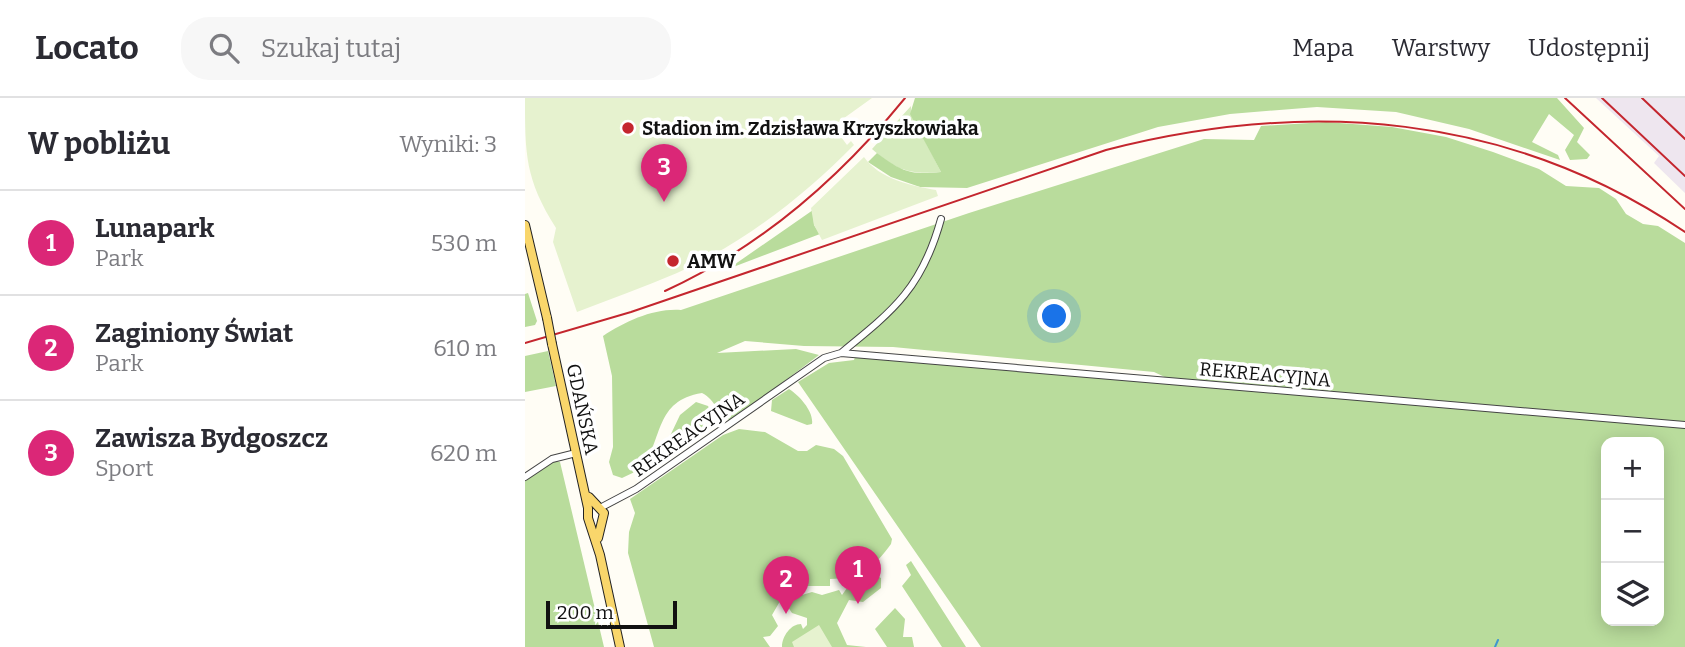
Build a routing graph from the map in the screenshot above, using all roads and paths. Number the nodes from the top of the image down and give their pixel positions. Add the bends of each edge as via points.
1 (941, 219) dead end
2 (525, 225) edge
3 (841, 353) junction
4 (1685, 425) edge
5 (576, 453) junction
6 (525, 477) edge
7 (597, 515) junction
8 (620, 647) edge

1 - 3 street, REKREACYJNA via 915,285 879,323
2 - 5 main road, GDAŃSKA, bridge
3 - 4 street, REKREACYJNA
3 - 7 street, REKREACYJNA via 818,362
5 - 6 street via 552,459
5 - 7 main road, GDAŃSKA
7 - 8 main road, GDAŃSKA via 600,555

